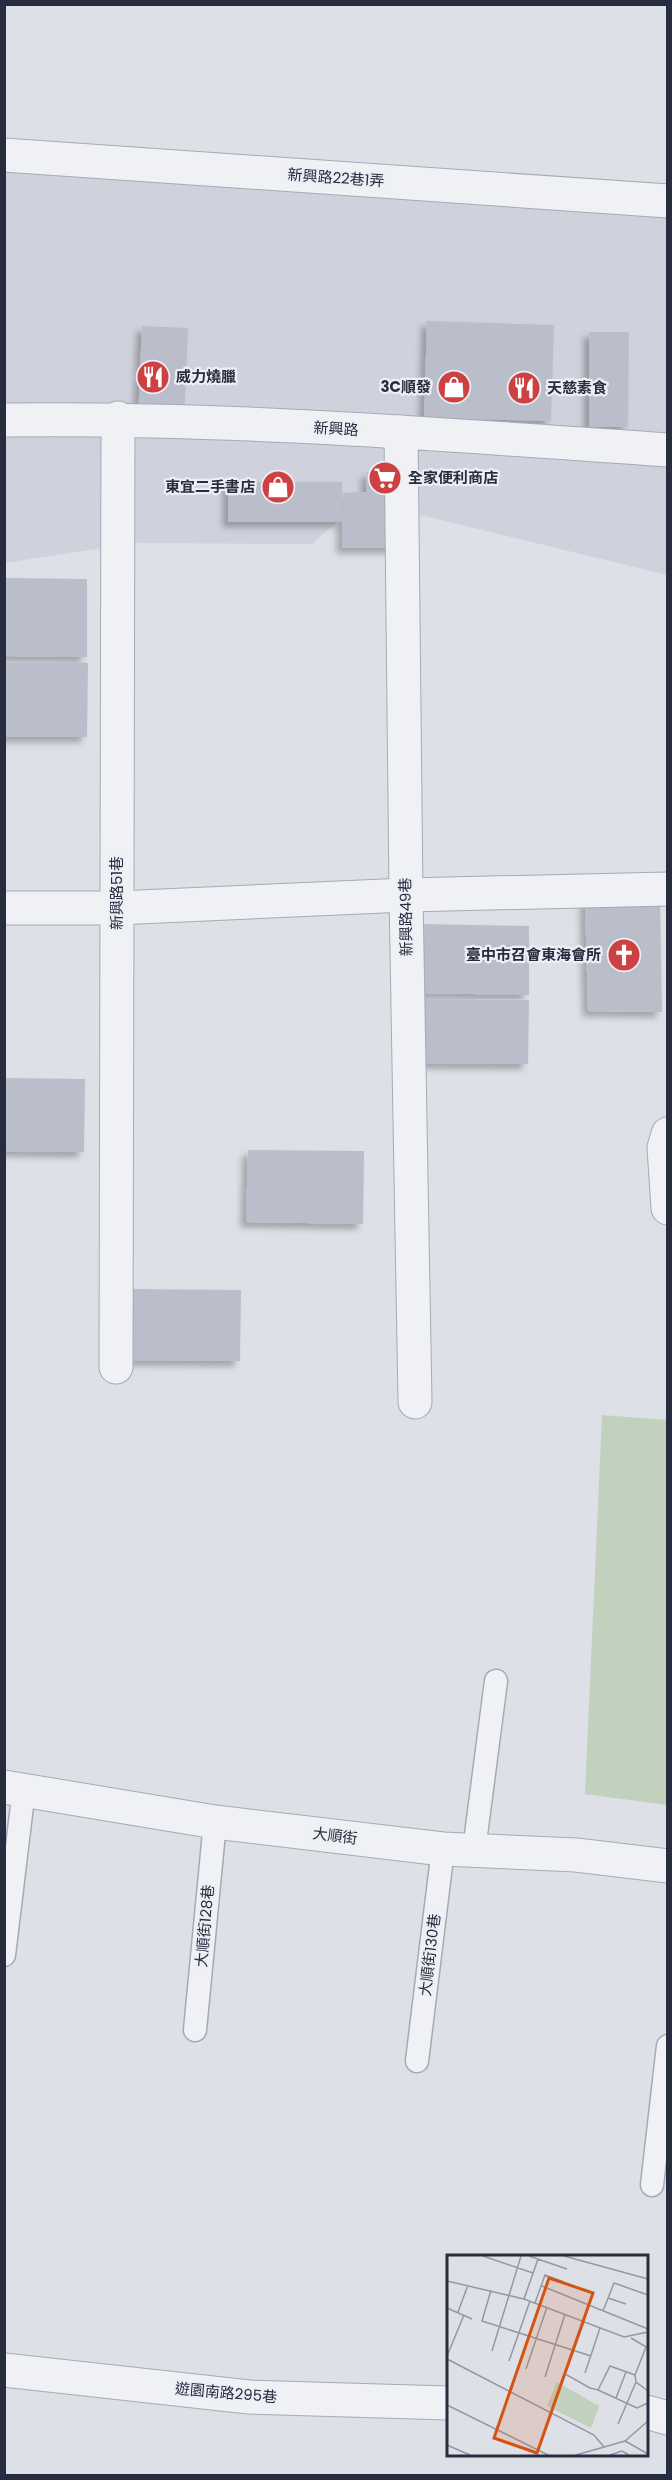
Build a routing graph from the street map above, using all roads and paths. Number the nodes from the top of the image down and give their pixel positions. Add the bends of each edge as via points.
1 (4, 155) edge
2 (668, 201) edge
3 (118, 418) junction
4 (4, 420) edge
5 (401, 432) junction
6 (668, 450) edge
7 (668, 890) edge
8 (406, 895) junction
9 (4, 908) edge
10 (117, 908) junction
11 (668, 1134) edge
12 (668, 1208) edge
13 (116, 1367) dead end
14 (415, 1402) dead end
15 (496, 1681) dead end
16 (14, 1788) edge
17 (215, 1822) junction
18 (459, 1849) junction
19 (668, 1866) edge
20 (4, 1955) edge
21 (195, 2030) dead end
22 (668, 2046) edge
23 (417, 2061) dead end
24 (652, 2185) dead end
25 (4, 2370) edge
26 (447, 2403) edge
27 (648, 2413) edge
28 (668, 2418) edge

1 - 2 street, 新興路22巷1弄
3 - 4 street, 新興路
3 - 5 street, 新興路
3 - 10 street, 新興路51巷
5 - 6 street, 新興路
5 - 8 street, 新興路49巷
7 - 8 street
8 - 10 street
8 - 14 street, 新興路49巷
9 - 10 street
10 - 13 street, 新興路51巷
11 - 12 street via 664,1148
15 - 18 lane, 大順街130巷
16 - 17 street, 大順街
16 - 20 lane
17 - 18 street, 大順街
17 - 21 lane, 大順街128巷
18 - 19 street, 大順街 via 576,1854
18 - 23 lane, 大順街130巷
22 - 24 lane
25 - 26 street, 遊園南路295巷 via 249,2397
27 - 28 street

